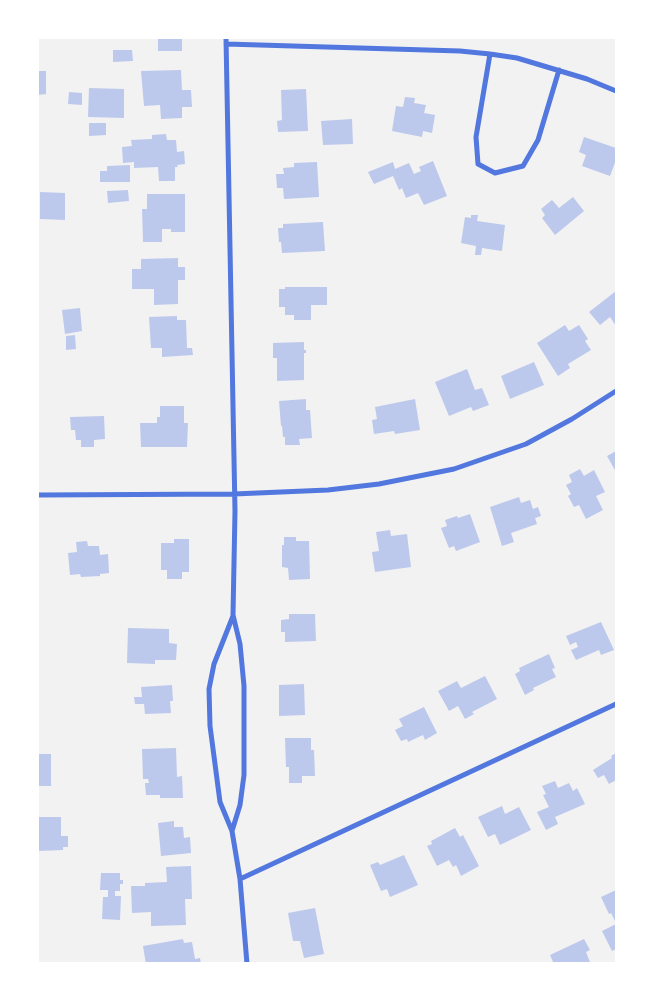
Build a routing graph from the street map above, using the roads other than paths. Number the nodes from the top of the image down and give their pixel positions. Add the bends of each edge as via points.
1 (226, 41) edge
2 (490, 54) junction
3 (559, 70) junction
4 (616, 91) edge
5 (616, 391) edge
6 (234, 494) junction
7 (38, 495) edge
8 (233, 615) junction
9 (616, 704) edge
10 (232, 831) junction
11 (240, 879) junction
12 (246, 964) edge

1 - 2 street
1 - 6 street
2 - 3 street
2 - 3 street via 476,137 478,164 495,173 523,166 538,140
3 - 4 street
5 - 6 street via 526,444 454,469 328,490
6 - 7 street
6 - 8 street
8 - 10 street via 244,686 244,775 240,806
8 - 10 street via 214,664 209,689 210,726 220,802
9 - 11 street
10 - 11 street
11 - 12 street

